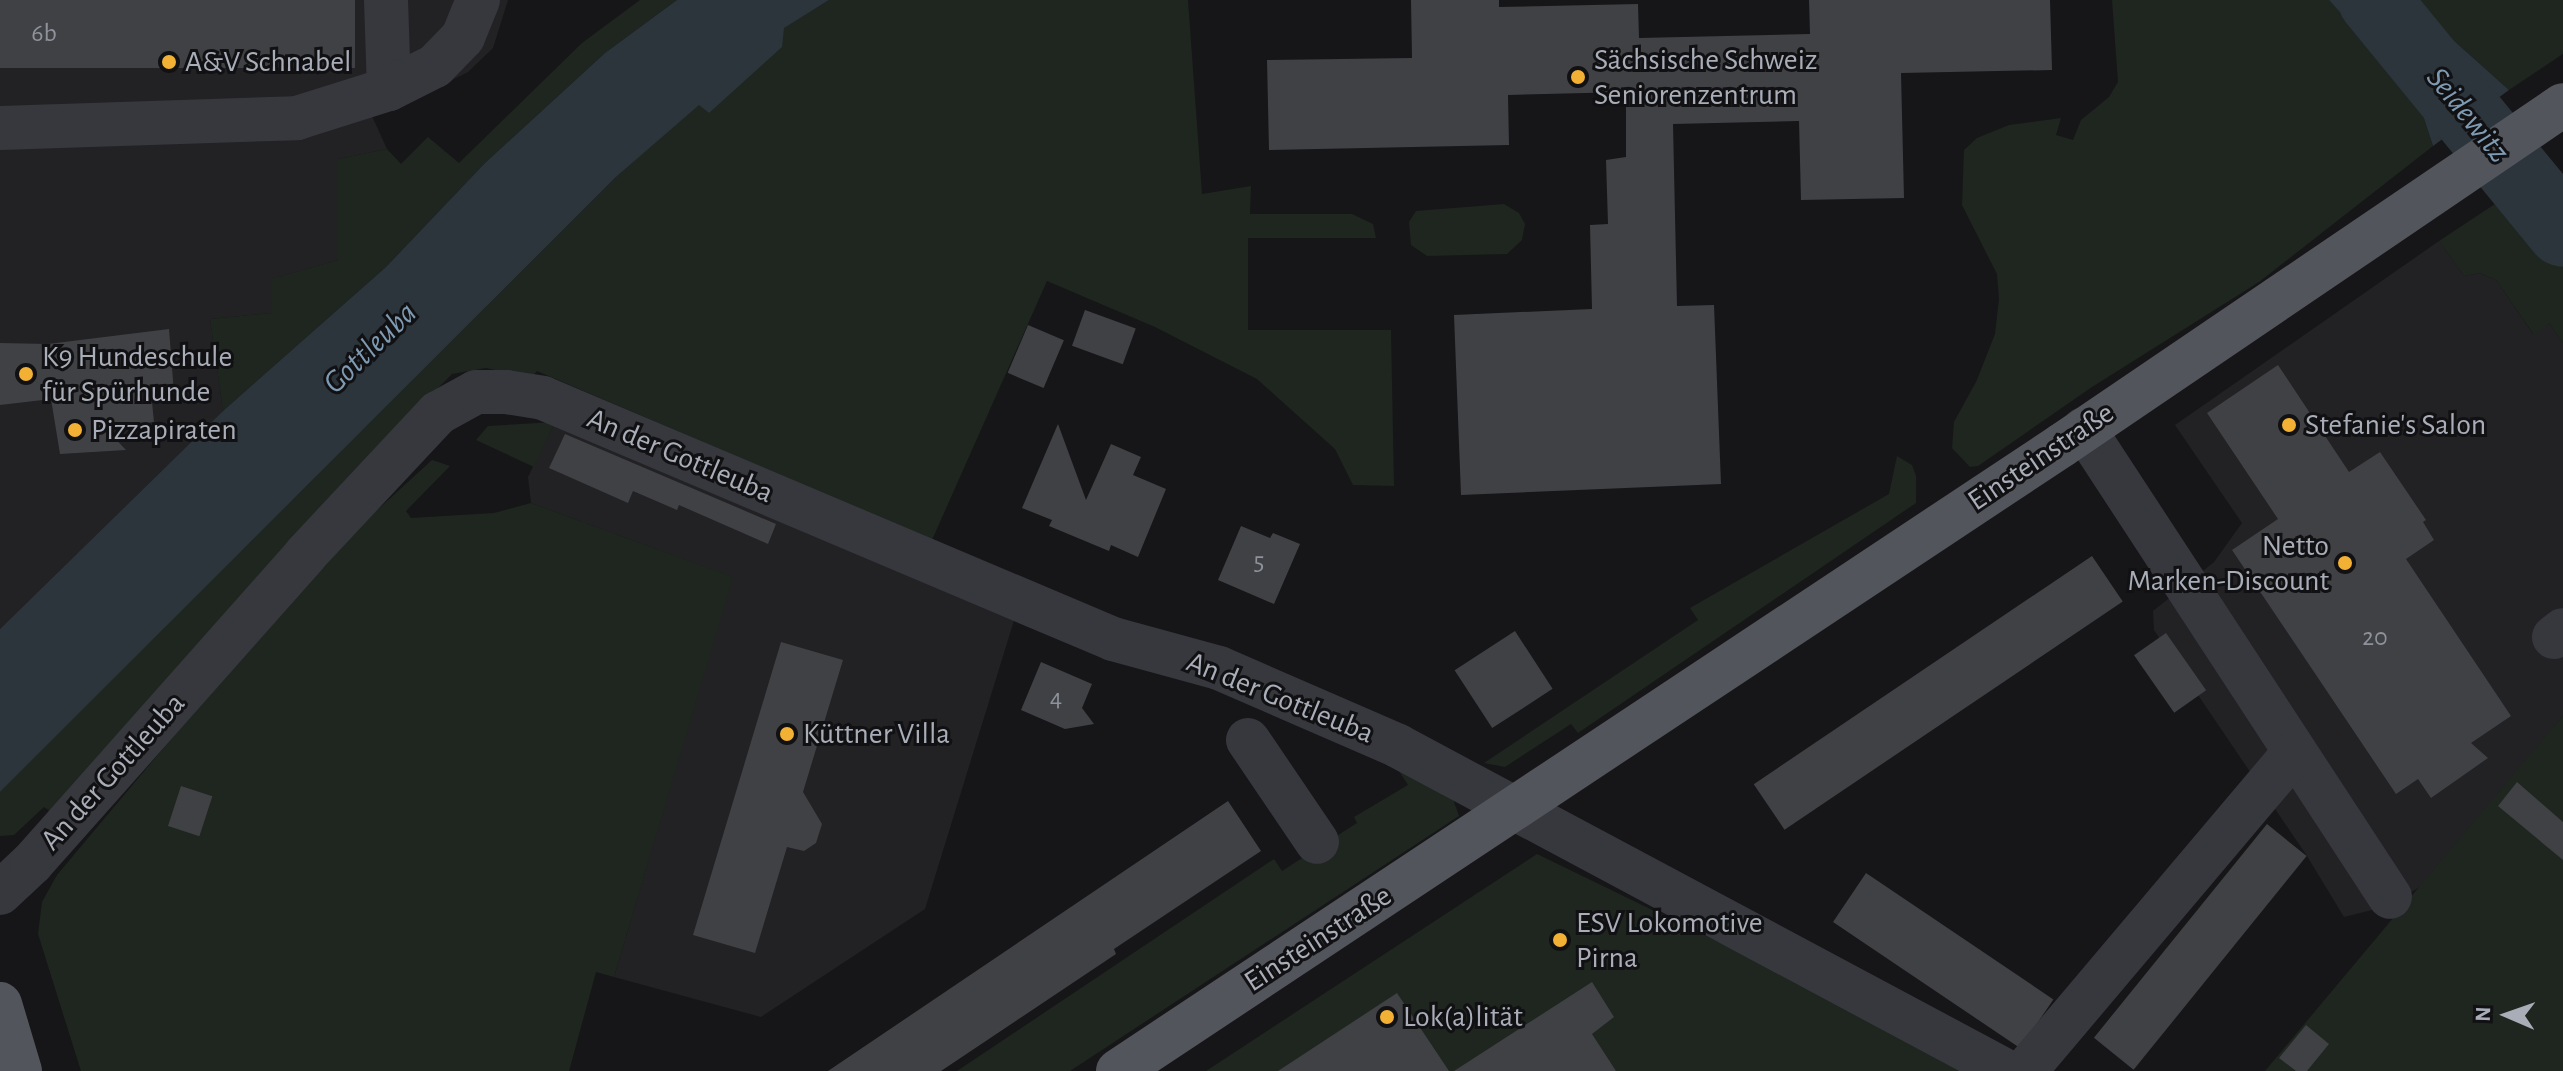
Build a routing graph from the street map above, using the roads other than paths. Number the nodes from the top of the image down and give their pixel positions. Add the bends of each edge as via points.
1 (386, 0) edge
2 (478, 0) edge
3 (389, 89) junction
4 (2552, 111) edge
5 (0, 128) edge
6 (2084, 429) junction
7 (1248, 740) dead end
8 (2295, 752) junction
9 (1518, 807) junction
10 (1317, 842) dead end
11 (0, 893) edge
12 (2390, 897) dead end
13 (0, 1004) edge
14 (20, 1071) edge
15 (1118, 1071) edge
16 (2006, 1071) edge
17 (2025, 1071) edge

1 - 3 street
2 - 3 street via 463,37 435,66
3 - 5 street via 297,118
4 - 6 main road, Einsteinstraße
6 - 8 street
6 - 9 main road, Einsteinstraße
7 - 10 street
8 - 12 street
8 - 17 street
9 - 11 street, An der Gottleuba via 1398,746 1219,668 1113,639 543,398 476,392 438,413
9 - 15 main road, Einsteinstraße
9 - 16 street
13 - 14 main road

